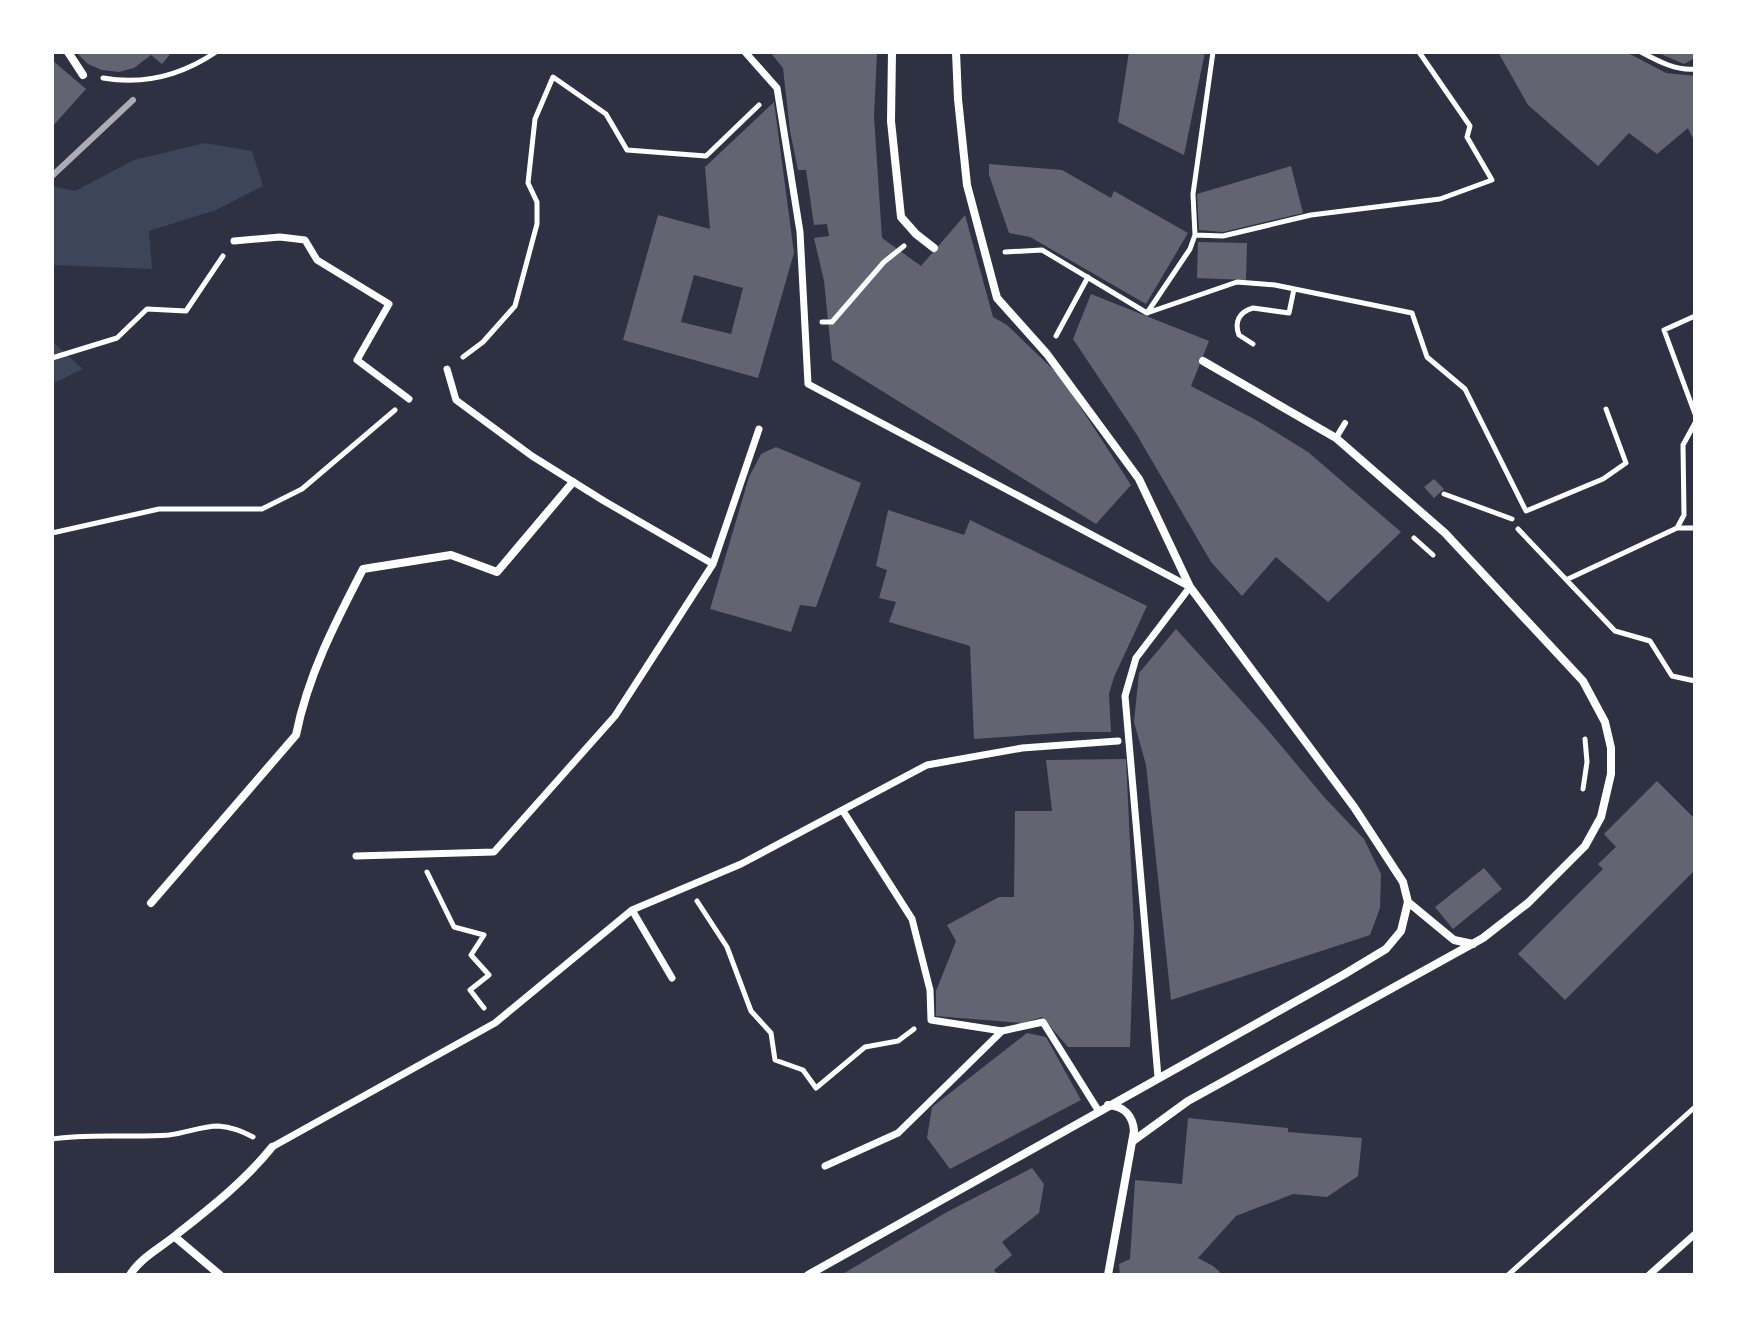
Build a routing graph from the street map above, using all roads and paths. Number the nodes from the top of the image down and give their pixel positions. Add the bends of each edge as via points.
1 (68, 52) edge
2 (216, 52) edge
3 (745, 52) edge
4 (892, 52) edge
5 (956, 52) edge
6 (1213, 52) edge
7 (1419, 52) edge
8 (1641, 52) edge
9 (1695, 69) edge
10 (83, 75) joint
11 (777, 88) junction
12 (916, 234) junction
13 (1195, 235) junction
14 (234, 241) joint
15 (934, 248) dead end
16 (985, 253) junction
17 (1088, 277) junction
18 (1294, 289) junction
19 (1147, 313) junction
20 (1695, 316) edge
21 (805, 324) junction
22 (1253, 344) dead end
23 (1047, 354) junction
24 (52, 358) edge
25 (1203, 361) dead end
26 (447, 369) joint
27 (409, 399) joint
28 (1606, 409) dead end
29 (1695, 414) edge
30 (1345, 423) dead end
31 (1695, 423) edge
32 (759, 429) dead end
33 (1336, 438) junction
34 (573, 482) junction
35 (1444, 494) dead end
36 (1512, 519) dead end
37 (1677, 528) junction
38 (1695, 528) edge
39 (1518, 529) dead end
40 (52, 533) edge
41 (1411, 535) dead end
42 (713, 564) junction
43 (1443, 566) dead end
44 (1568, 579) junction
45 (1190, 587) junction
46 (1695, 681) edge
47 (1584, 734) dead end
48 (1118, 741) dead end
49 (1583, 791) dead end
50 (843, 811) junction
51 (417, 853) junction
52 (356, 856) dead end
53 (688, 887) junction
54 (1408, 902) junction
55 (151, 903) dead end
56 (632, 910) junction
57 (1478, 942) junction
58 (672, 978) dead end
59 (931, 1020) junction
60 (495, 1023) junction
61 (1002, 1031) junction
62 (1158, 1077) junction
63 (1108, 1105) junction
64 (1695, 1107) edge
65 (1098, 1110) junction
66 (52, 1139) edge
67 (1133, 1141) junction
68 (272, 1147) junction
69 (825, 1166) dead end
70 (1695, 1234) edge
71 (175, 1237) junction
72 (130, 1275) edge
73 (220, 1275) edge
74 (808, 1275) edge
75 (1108, 1275) edge
76 (1508, 1275) edge
77 (1649, 1275) edge

1 - 10 street
2 - 10 path via 187,69 154,78
3 - 11 street
4 - 12 street via 891,121 901,217
5 - 16 street via 967,185
6 - 13 path via 1193,194
7 - 13 path via 1470,126 1467,137 1492,180 1440,199 1311,215 1223,236
8 - 9 path via 1671,66
11 - 21 street via 800,232
11 - 26 path via 706,156 627,150 606,114 553,77 535,119 528,183 537,202 537,224 515,306 483,342
12 - 15 street
12 - 21 path via 832,322
13 - 19 path
14 - 24 path via 186,311 147,309 117,338
14 - 27 street via 305,240 317,260 389,304 357,360
16 - 17 path via 1042,250
16 - 23 street via 997,298
17 - 19 path
17 - 23 path
18 - 19 path via 1237,282
18 - 22 path via 1289,313 1253,308 1239,318 1239,335
18 - 28 path via 1412,313 1427,357 1465,389 1526,511 1603,479 1626,463
20 - 29 path via 1664,330
21 - 45 street via 808,384
23 - 45 street via 1139,479
25 - 33 street
26 - 34 street via 456,400
27 - 40 path via 302,489 262,509 159,509
30 - 33 lane
31 - 37 path via 1683,445 1684,515
32 - 42 street
33 - 57 street via 1445,533 1583,681 1609,735 1610,786 1593,833 1528,903
34 - 42 street
34 - 55 street via 497,572 451,555 363,569 329,634 303,700 296,735
35 - 36 path
37 - 38 path
37 - 44 path
39 - 44 path
41 - 43 path
42 - 51 street via 615,716 494,852
44 - 46 path via 1615,631 1650,641 1672,676
45 - 54 street via 1354,807 1403,882
45 - 62 street via 1136,658 1125,696
47 - 49 path
48 - 50 street via 1022,748 927,765
50 - 53 street
50 - 59 street via 912,919 930,990
51 - 52 street
51 - 60 path via 454,927 484,935 471,955 489,975 470,990
53 - 56 street
53 - 59 path via 727,947 751,1011 771,1033 775,1060 803,1070 816,1088 865,1047 898,1041
54 - 57 street via 1454,940
54 - 62 street via 1401,931 1386,949
56 - 58 street
56 - 60 street
57 - 67 street via 1188,1101
59 - 61 street
60 - 68 street
61 - 65 street via 1043,1022
61 - 69 street via 898,1133
62 - 63 street
63 - 65 street
63 - 67 street via 1132,1119
64 - 76 path
65 - 74 street
66 - 68 path via 175,1134 215,1126 236,1128
67 - 75 street
68 - 71 street via 254,1170
70 - 77 street
71 - 72 street
71 - 73 street

